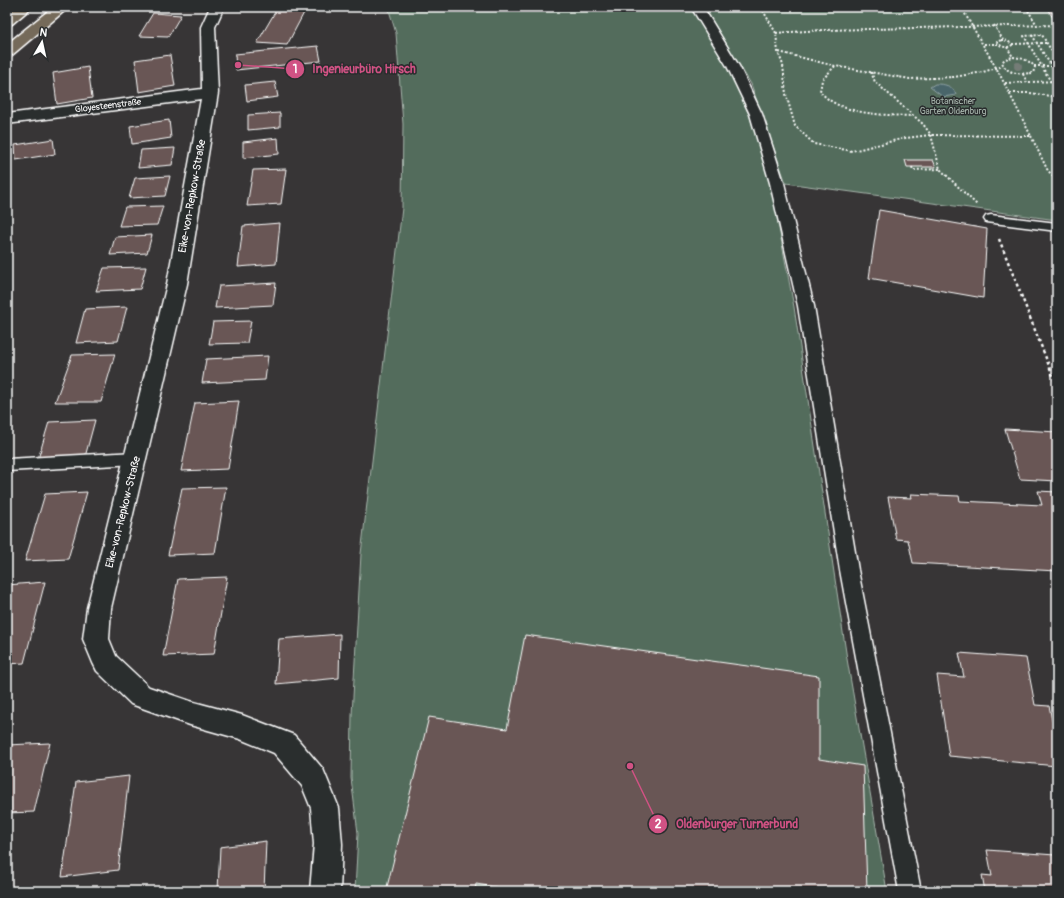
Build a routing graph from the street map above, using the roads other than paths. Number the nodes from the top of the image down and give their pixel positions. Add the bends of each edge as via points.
1 (25, 7) edge
2 (62, 7) edge
3 (217, 7) edge
4 (697, 7) edge
5 (7, 21) edge
6 (7, 52) edge
7 (210, 93) junction
8 (7, 119) edge
9 (991, 219) road end
10 (1057, 227) edge
11 (136, 458) junction
12 (7, 465) edge
13 (325, 891) edge
14 (910, 891) edge

1 - 5 highway
2 - 6 highway
3 - 7 street, Eike-von-Repkow-Straße via 208,27
4 - 14 lane via 733,66 756,114 777,183 806,306 849,570
7 - 8 street, Gloyesteenstraße
7 - 11 street, Eike-von-Repkow-Straße via 177,284
9 - 10 lane
11 - 12 lane
11 - 13 street, Eike-von-Repkow-Straße via 99,608 96,639 98,645 106,663 140,696 242,727 284,744 313,778 325,808 328,844

